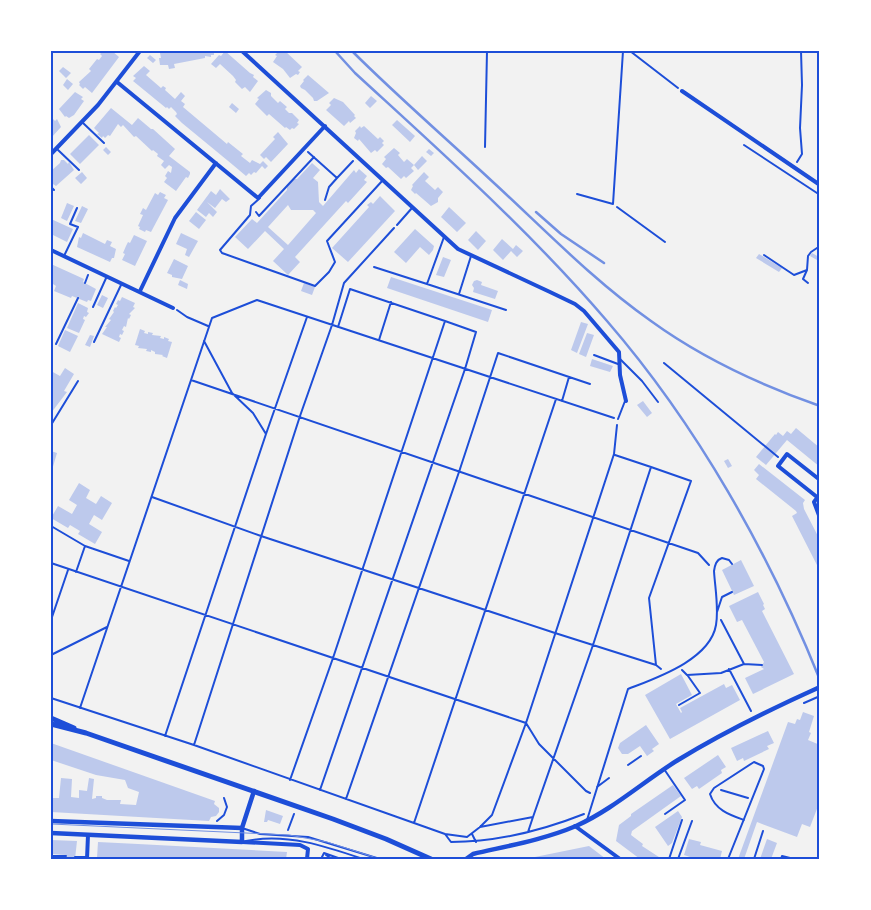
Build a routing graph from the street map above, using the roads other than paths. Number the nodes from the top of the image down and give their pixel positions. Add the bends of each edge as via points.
1 (242, 51) edge
2 (487, 51) edge
3 (622, 51) edge
4 (137, 52) edge
5 (117, 82) junction
6 (682, 91) road end
7 (82, 122) junction
8 (325, 126) junction
9 (104, 143) dead end
10 (57, 148) junction
11 (485, 148) dead end
12 (51, 154) edge
13 (216, 163) junction
14 (79, 170) dead end
15 (383, 180) junction
16 (820, 185) edge
17 (51, 187) edge
18 (54, 190) dead end
19 (578, 194) dead end
20 (260, 198) junction
21 (413, 207) junction
22 (77, 208) dead end
23 (397, 225) road end
24 (444, 236) junction
25 (51, 250) edge
26 (64, 256) junction
27 (471, 256) junction
28 (374, 267) dead end
29 (107, 276) junction
30 (122, 283) junction
31 (427, 284) junction
32 (140, 291) junction
33 (459, 294) junction
34 (93, 307) dead end
35 (173, 308) road end
36 (506, 310) dead end
37 (94, 342) dead end
38 (594, 354) dead end
39 (620, 359) junction
40 (620, 365) junction
41 (78, 381) dead end
42 (626, 400) joint
43 (658, 402) dead end
44 (618, 419) road end
45 (51, 425) edge
46 (820, 480) edge
47 (818, 495) edge
48 (820, 518) edge
49 (732, 564) dead end
50 (732, 592) dead end
51 (716, 614) junction
52 (820, 687) edge
53 (51, 718) edge
54 (51, 724) edge
55 (86, 733) junction
56 (641, 756) dead end
57 (628, 766) dead end
58 (664, 769) junction
59 (609, 778) dead end
60 (597, 787) junction
61 (254, 791) junction
62 (665, 814) dead end
63 (587, 820) junction
64 (682, 820) dead end
65 (744, 820) junction
66 (51, 821) edge
67 (692, 821) dead end
68 (88, 822) junction
69 (575, 826) junction
70 (242, 828) junction
71 (763, 831) dead end
72 (51, 833) edge
73 (88, 835) junction
74 (242, 842) junction
75 (51, 856) edge
76 (66, 856) dead end
77 (75, 857) dead end
78 (87, 858) edge
79 (307, 859) edge
80 (363, 859) edge
81 (380, 859) edge
82 (431, 859) edge
83 (466, 859) edge
84 (620, 859) edge
85 (669, 859) edge
86 (678, 859) edge
87 (728, 859) edge
88 (754, 859) edge
89 (781, 859) edge
90 (794, 859) edge

1 - 8 street
2 - 11 lane
3 - 19 lane via 613,204
4 - 5 street
5 - 7 street
5 - 13 street
6 - 16 street
7 - 9 lane
7 - 10 street
8 - 15 street
8 - 20 street
10 - 12 street
10 - 14 lane
13 - 20 street
13 - 32 street via 174,218
15 - 20 lane via 328,241 335,262 315,286 220,250
15 - 21 street
17 - 18 lane
21 - 23 lane
21 - 24 street
22 - 26 lane via 70,224 78,227
24 - 27 street
24 - 31 lane
25 - 26 street
26 - 29 street
27 - 33 lane
27 - 39 street via 575,304 619,352
28 - 31 lane
29 - 30 street
29 - 34 lane
30 - 32 street
30 - 37 lane
31 - 33 lane
32 - 35 street
33 - 36 lane
38 - 40 lane
39 - 40 street
39 - 43 lane
40 - 42 street
41 - 45 lane
42 - 44 lane
46 - 47 street via 787,454 778,466
47 - 48 street via 814,502
49 - 51 lane via 719,559 714,571
50 - 51 lane via 722,598
51 - 60 lane via 714,632 696,655 666,674 628,690
52 - 58 street via 724,733
53 - 55 main road
54 - 55 main road
55 - 61 main road
56 - 57 lane
58 - 62 lane via 685,800
58 - 63 street
59 - 60 lane
60 - 63 lane
61 - 70 street
61 - 82 main road via 380,836
63 - 69 street
64 - 85 lane
65 - 65 lane via 725,813 710,794 754,762 764,769
65 - 87 lane
66 - 68 street
67 - 86 lane
68 - 70 street
68 - 73 street
69 - 83 street via 534,840 473,854
69 - 84 street
70 - 74 street
70 - 81 lane via 260,834 308,837
71 - 88 lane
72 - 73 street
73 - 74 street
73 - 78 street
74 - 79 street via 300,845 308,849
74 - 80 lane via 260,838 296,840
75 - 76 lane
77 - 78 lane
89 - 90 lane via 782,856

